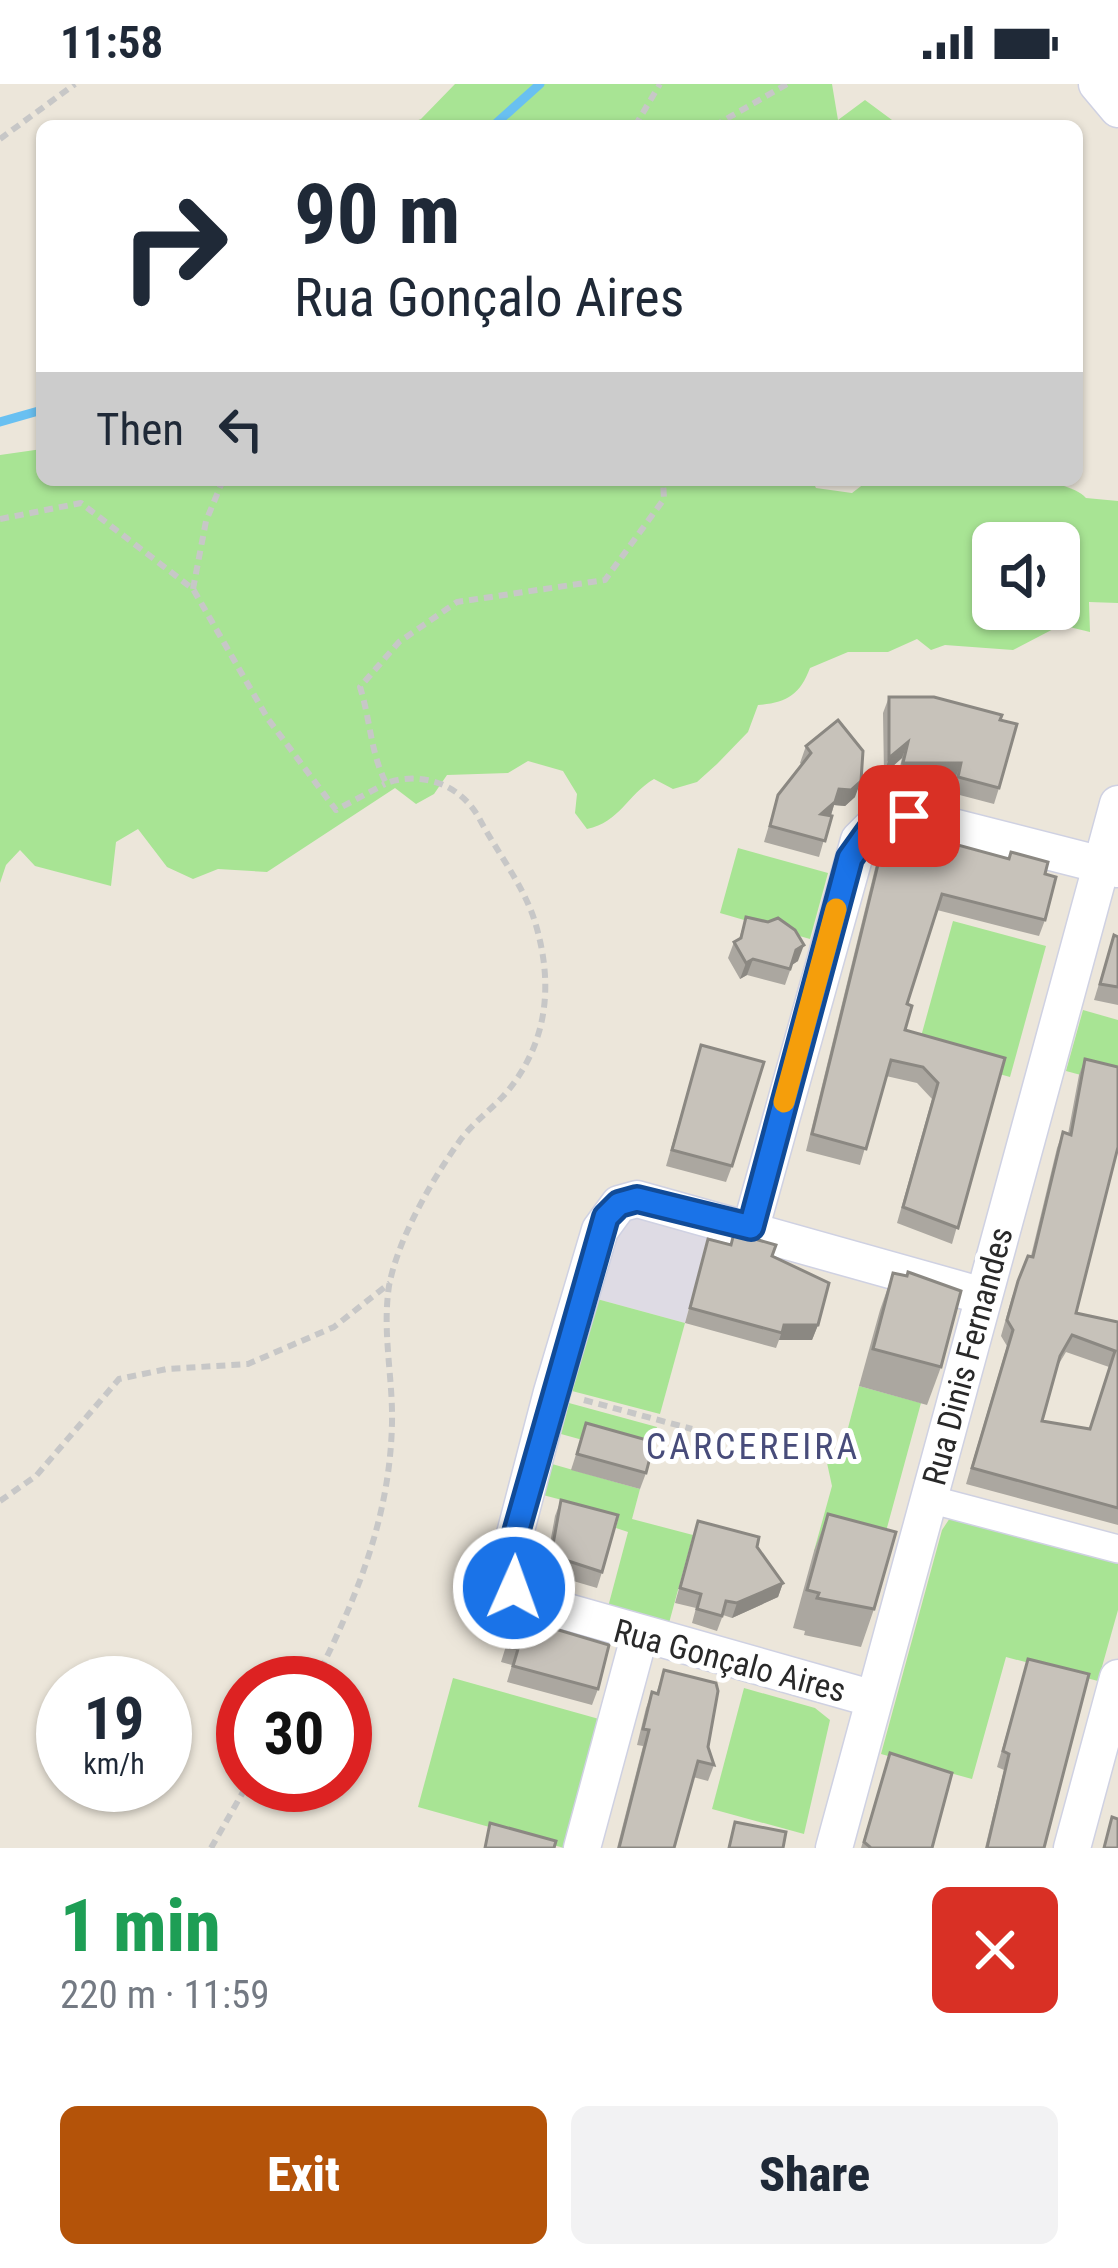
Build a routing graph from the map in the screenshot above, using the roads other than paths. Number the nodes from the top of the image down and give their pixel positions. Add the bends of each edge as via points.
1 (1097, 84) edge
2 (1118, 109) edge
3 (1118, 804) edge
4 (1110, 867) edge
5 (751, 1227) junction
6 (983, 1296) junction
7 (929, 1499) junction
8 (1118, 1549) edge
9 (639, 1637) junction
10 (1118, 1678) edge
11 (874, 1699) junction
12 (582, 1848) edge
13 (834, 1848) edge
14 (1072, 1848) edge

1 - 2 street
3 - 4 street, Rua Dinis Fernandes
4 - 5 street via 909,816 873,826 859,840
4 - 6 street, Rua Dinis Fernandes
5 - 6 street, Rua Gonçalo Aires
5 - 9 street, Rua Gonçalo Aires via 651,1201 619,1204 600,1230 552,1392 509,1557 514,1588 541,1609
6 - 7 street, Rua Dinis Fernandes
7 - 8 street
7 - 11 street, Rua Dinis Fernandes
9 - 11 street, Rua Gonçalo Aires
9 - 12 street
10 - 14 street
11 - 13 street, Rua Dinis Fernandes

